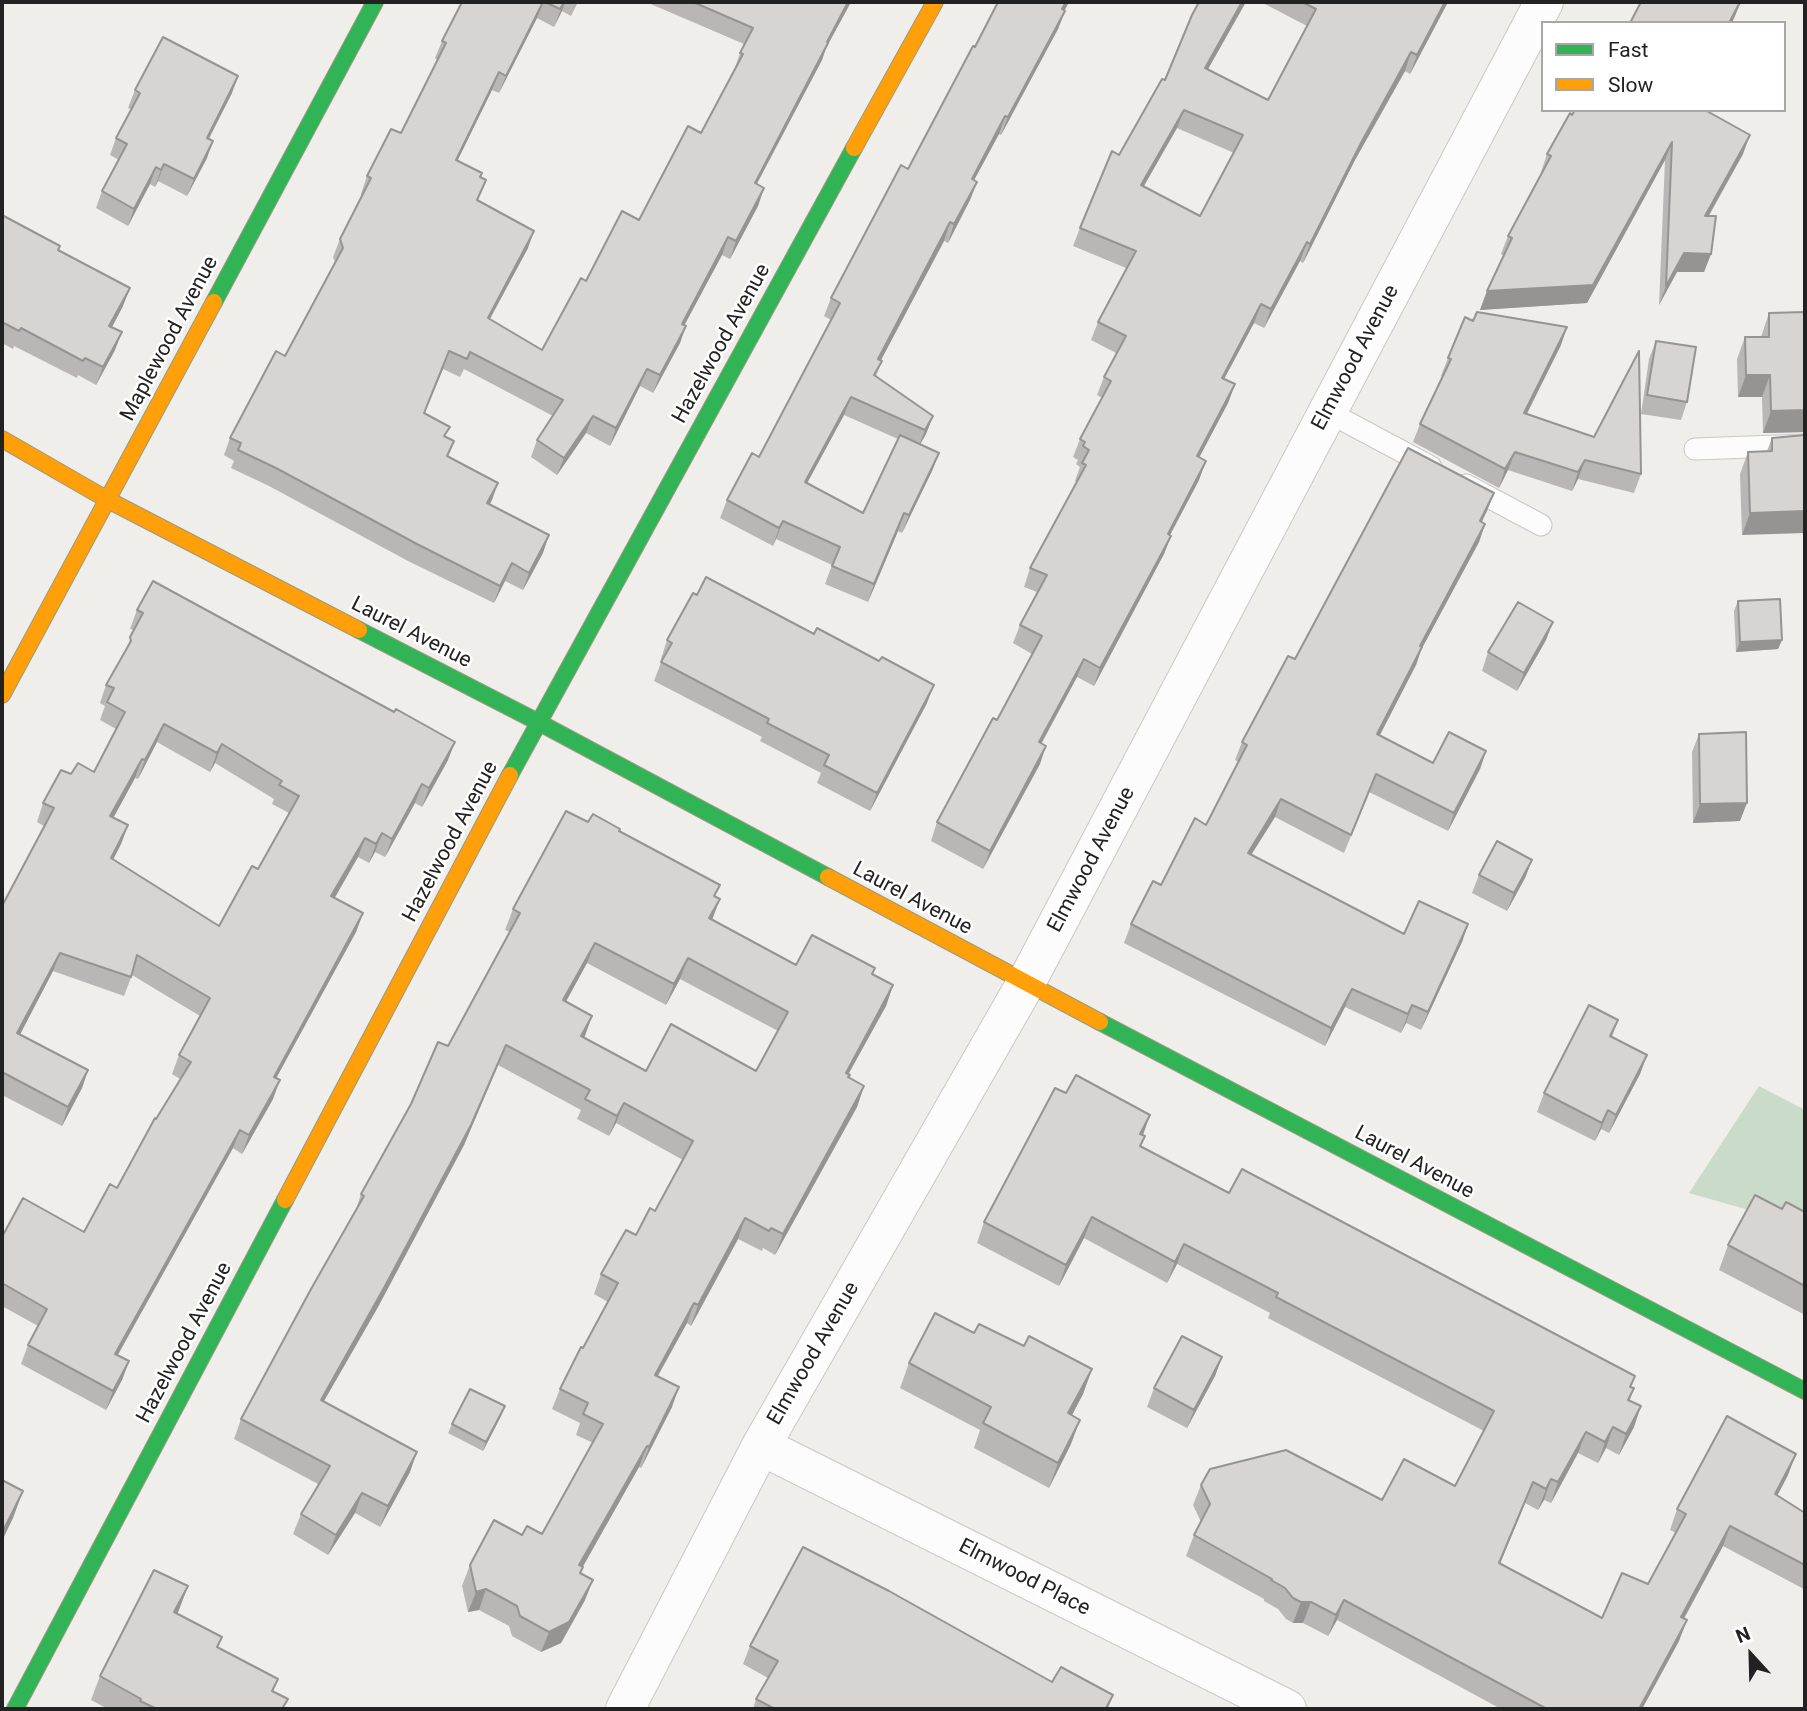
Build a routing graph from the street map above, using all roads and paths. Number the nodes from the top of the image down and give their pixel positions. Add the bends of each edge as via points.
1 (375, 2) edge
2 (935, 2) edge
3 (1544, 2) edge
4 (1328, 412) junction
5 (2, 439) edge
6 (1805, 445) edge
7 (1695, 449) dead end
8 (108, 500) junction
9 (1541, 525) dead end
10 (2, 695) edge
11 (538, 722) junction
12 (1027, 984) junction
13 (1805, 1391) edge
14 (761, 1446) junction
15 (630, 1708) edge
16 (15, 1709) edge
17 (1287, 1709) edge

1 - 8 street, Maplewood Avenue
2 - 11 street, Hazelwood Avenue
3 - 4 street, Elmwood Avenue
4 - 9 lane
4 - 12 street, Elmwood Avenue
5 - 8 street, Laurel Avenue
6 - 7 lane
8 - 10 street, Maplewood Avenue
8 - 11 street, Laurel Avenue
11 - 12 street, Laurel Avenue
11 - 16 street, Hazelwood Avenue
12 - 13 street, Laurel Avenue
12 - 14 street, Elmwood Avenue
14 - 15 street, Elmwood Avenue
14 - 17 street, Elmwood Place

